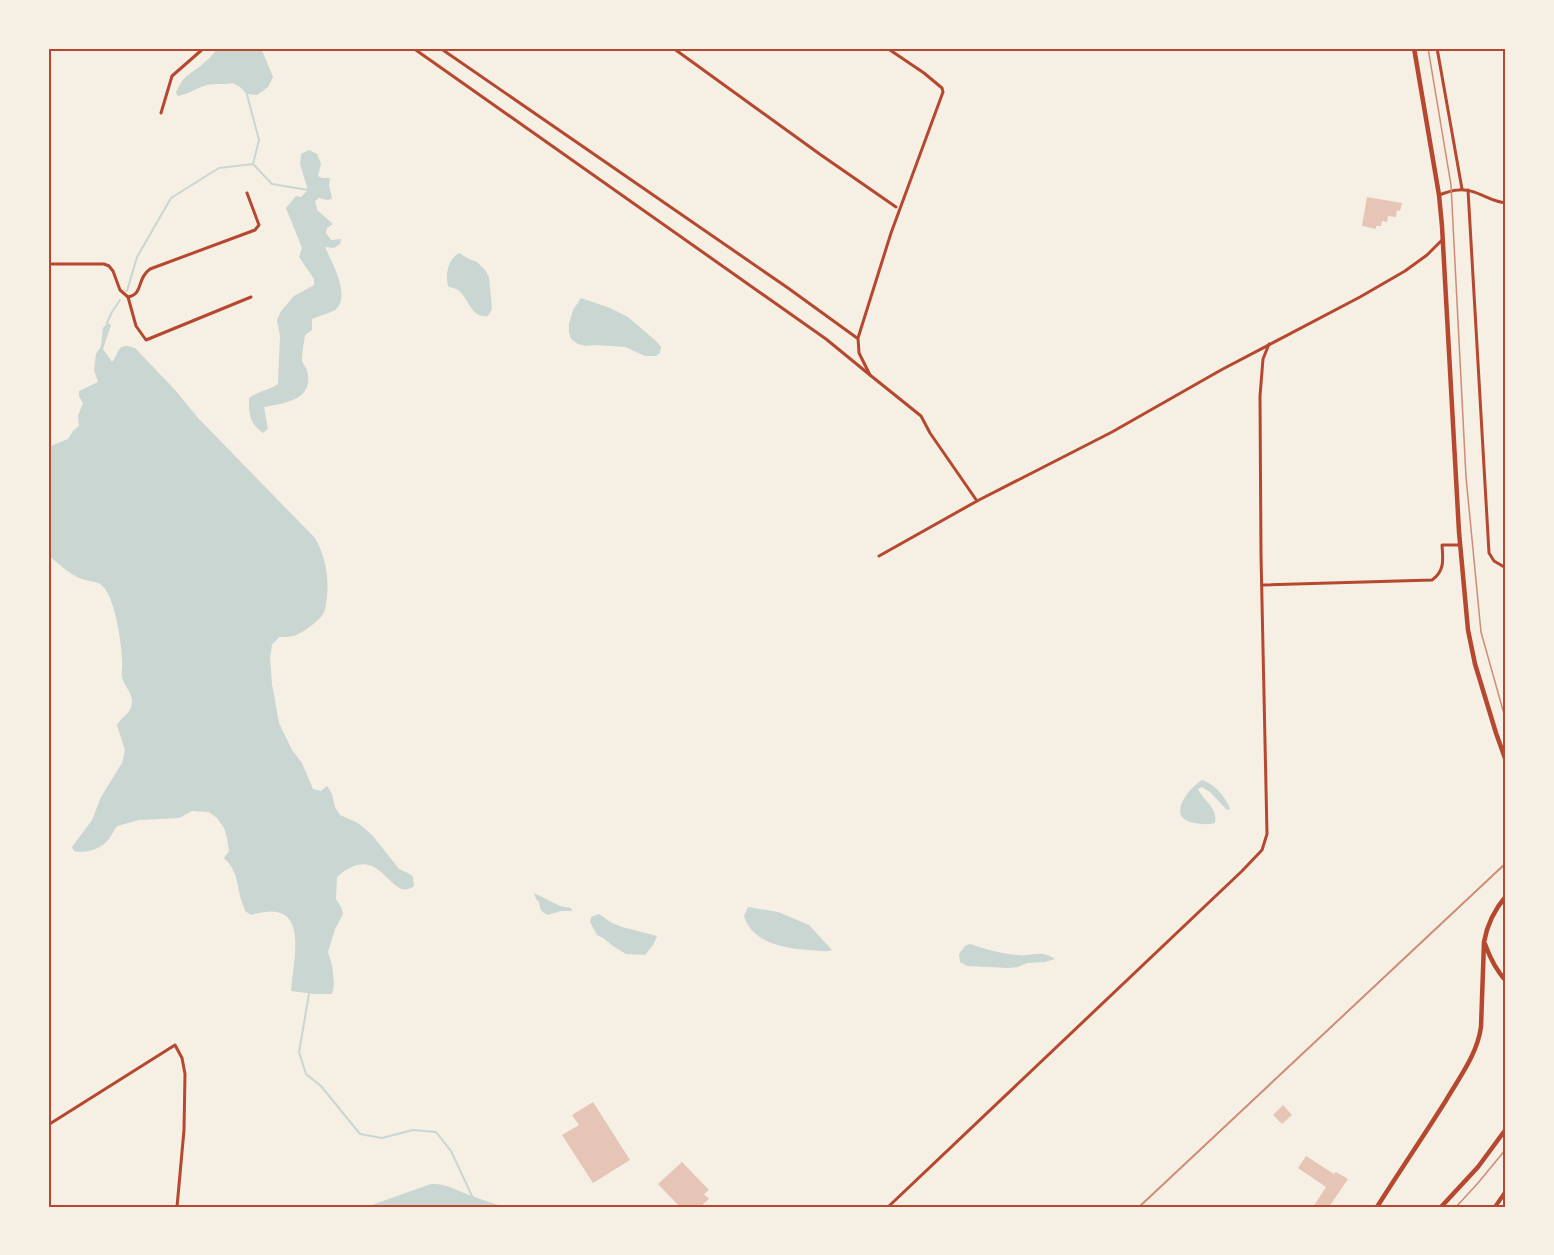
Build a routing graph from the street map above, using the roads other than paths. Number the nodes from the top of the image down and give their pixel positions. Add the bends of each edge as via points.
1 (204, 48) edge
2 (413, 48) edge
3 (440, 48) edge
4 (673, 48) edge
5 (887, 48) edge
6 (1414, 48) edge
7 (1437, 48) edge
8 (161, 113) dead end
9 (1462, 189) junction
10 (1468, 190) junction
11 (247, 193) dead end
12 (1439, 195) junction
13 (1506, 203) edge
14 (896, 207) dead end
15 (1443, 239) junction
16 (48, 264) edge
17 (128, 297) junction
18 (251, 297) dead end
19 (858, 338) junction
20 (1269, 344) junction
21 (870, 375) junction
22 (977, 501) junction
23 (1460, 545) junction
24 (879, 556) dead end
25 (1506, 568) edge
26 (1262, 585) junction
27 (1506, 761) edge
28 (1506, 896) edge
29 (1484, 942) junction
30 (1506, 981) edge
31 (48, 1125) edge
32 (1506, 1129) edge
33 (1506, 1191) edge
34 (177, 1207) edge
35 (888, 1207) edge
36 (1377, 1207) edge
37 (1441, 1207) edge
38 (1496, 1207) edge

1 - 8 street via 172,76
2 - 21 street via 826,339
3 - 19 street
4 - 14 street
5 - 19 street via 924,73 943,92 891,233
6 - 12 main road
7 - 9 street
9 - 10 street
9 - 12 street
10 - 13 street
10 - 25 street via 1489,553
11 - 17 street via 259,225 255,230 150,269 142,276 138,292
12 - 15 main road
15 - 20 street via 1405,271
15 - 23 main road
16 - 17 street via 109,266 120,290
17 - 18 street via 136,326 147,340
19 - 21 street via 859,353
20 - 22 street via 1112,432
20 - 26 street via 1262,366 1260,396
21 - 22 street via 921,416
22 - 24 street
23 - 26 street via 1442,545 1442,570 1432,580
23 - 27 main road via 1475,664
26 - 35 street via 1267,834 1262,850
28 - 29 main road via 1492,916
29 - 30 main road
29 - 36 main road via 1479,1040
31 - 34 street via 175,1045 185,1074
32 - 37 main road
33 - 38 street

